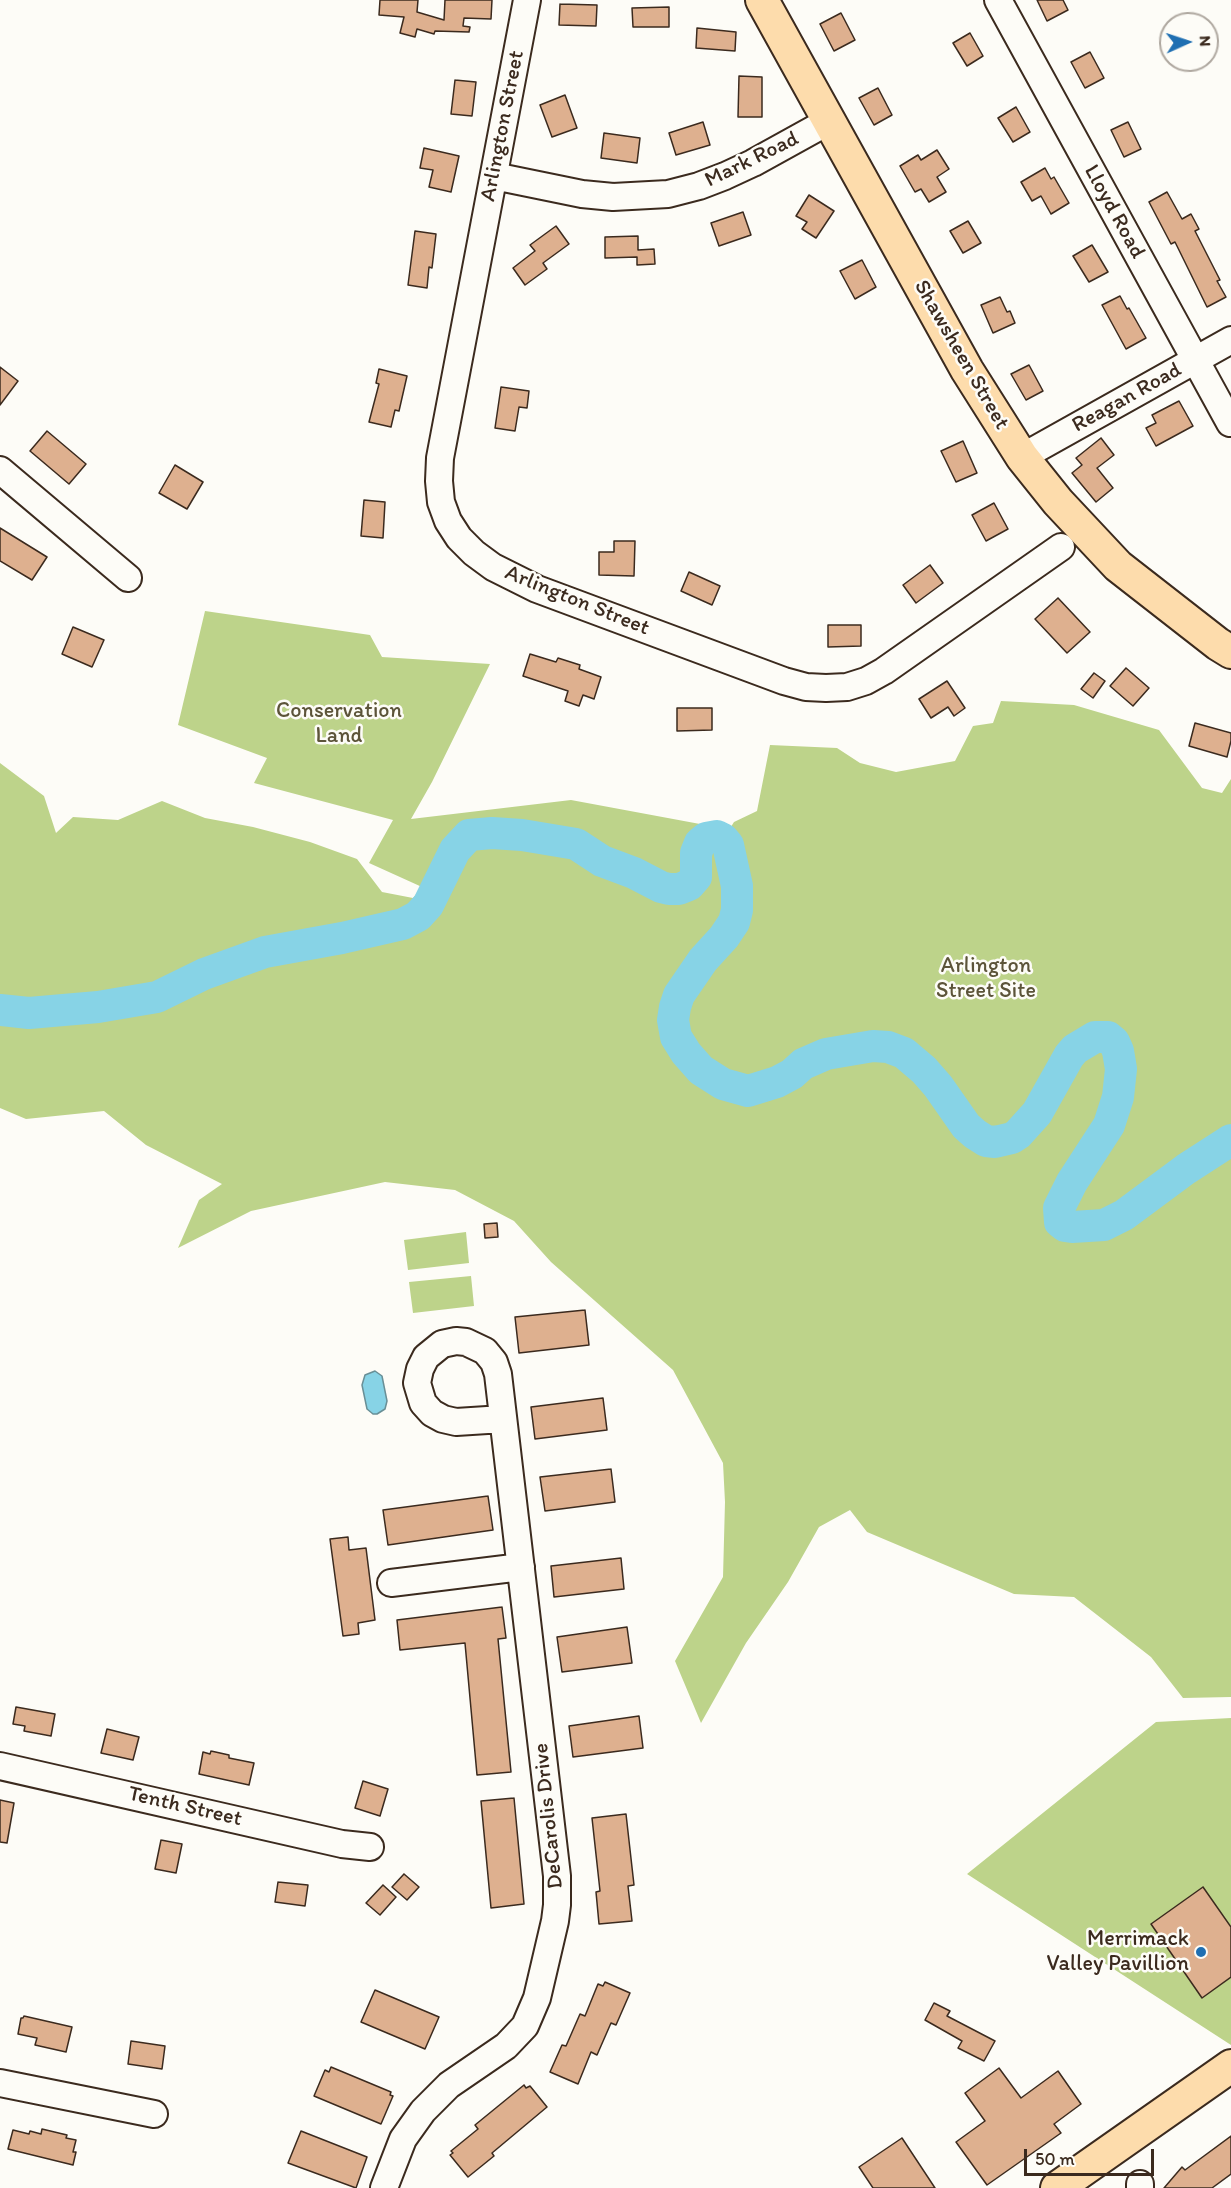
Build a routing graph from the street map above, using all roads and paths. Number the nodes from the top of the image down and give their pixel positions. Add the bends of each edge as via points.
1 (527, 0) edge
2 (998, 0) edge
3 (771, 3) edge
4 (829, 121) junction
5 (494, 176) junction
6 (1231, 340) edge
7 (1195, 360) junction
8 (1230, 423) edge
9 (1022, 457) junction
10 (0, 470) edge
11 (1060, 547) dead end
12 (128, 578) dead end
13 (1231, 652) edge
14 (503, 1419) dead end
15 (521, 1567) junction
16 (391, 1583) dead end
17 (0, 1766) edge
18 (370, 1847) dead end
19 (1231, 2066) edge
20 (0, 2083) edge
21 (153, 2114) dead end
22 (384, 2188) edge
23 (1057, 2188) edge

1 - 5 street, Arlington Street
2 - 7 street, Lloyd Road
3 - 4 main road, Shawsheen Street
4 - 5 street, Mark Road via 725,176 668,194 582,194
4 - 9 main road, Shawsheen Street via 962,361
5 - 11 street, Arlington Street via 439,481 448,521 474,554 493,567 537,589 784,681 826,688 847,687 884,671
6 - 7 street, Reagan Road
7 - 8 street, Lloyd Road
7 - 9 street, Reagan Road
9 - 13 main road, Shawsheen Street via 1118,566
10 - 12 street
14 - 15 street, DeCarolis Drive
15 - 16 street
15 - 22 street, DeCarolis Drive via 557,1876 555,1921 537,1998 525,2026 506,2046 449,2085 427,2106 403,2139
17 - 18 street, Tenth Street via 342,1844
19 - 23 main road
20 - 21 street

